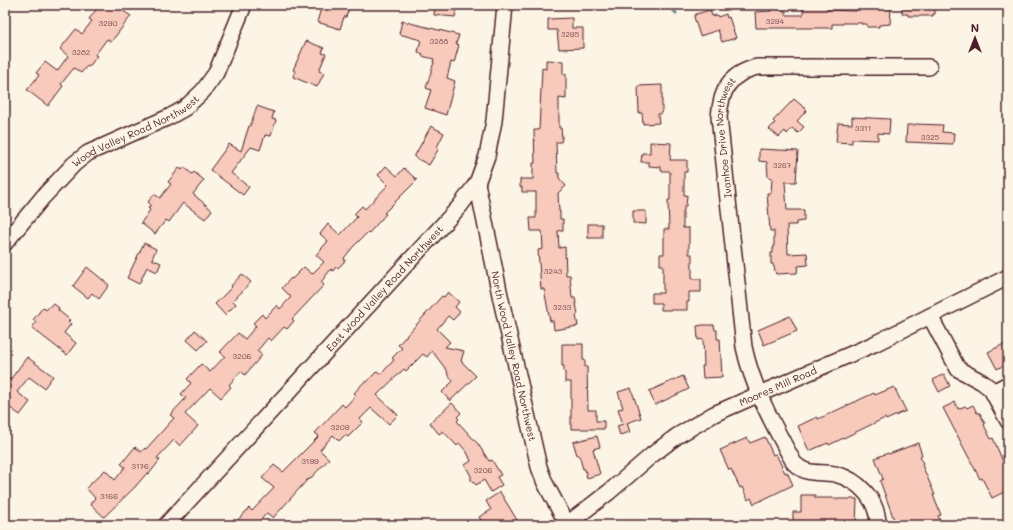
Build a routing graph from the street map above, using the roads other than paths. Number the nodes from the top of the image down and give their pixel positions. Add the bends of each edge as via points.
1 (244, 5) edge
2 (505, 5) edge
3 (929, 67) dead end
4 (477, 183) junction
5 (5, 244) edge
6 (1008, 277) edge
7 (930, 316) junction
8 (1008, 384) edge
9 (993, 392) junction
10 (759, 394) junction
11 (1008, 421) edge
12 (567, 524) edge
13 (166, 525) edge
14 (878, 525) edge

1 - 5 street, Wood Valley Road Northwest via 216,73 186,108 88,153 43,197
2 - 4 street, East Wood Valley Road Northwest via 494,122 486,159
3 - 10 street, Ivanhoe Drive Northwest via 757,67 737,74 724,90 719,117 744,348 748,367
4 - 12 street, North Wood Valley Road Northwest via 539,467
4 - 13 street, East Wood Valley Road Northwest via 460,206
6 - 7 street, Moores Mill Road
7 - 9 street via 958,369 982,382
7 - 10 street, Moores Mill Road via 874,344
8 - 9 street
9 - 11 street
10 - 12 street, Moores Mill Road via 714,414 677,436
10 - 14 street, Ivanhoe Drive Northwest via 794,463 806,472 836,475 862,488 875,507

